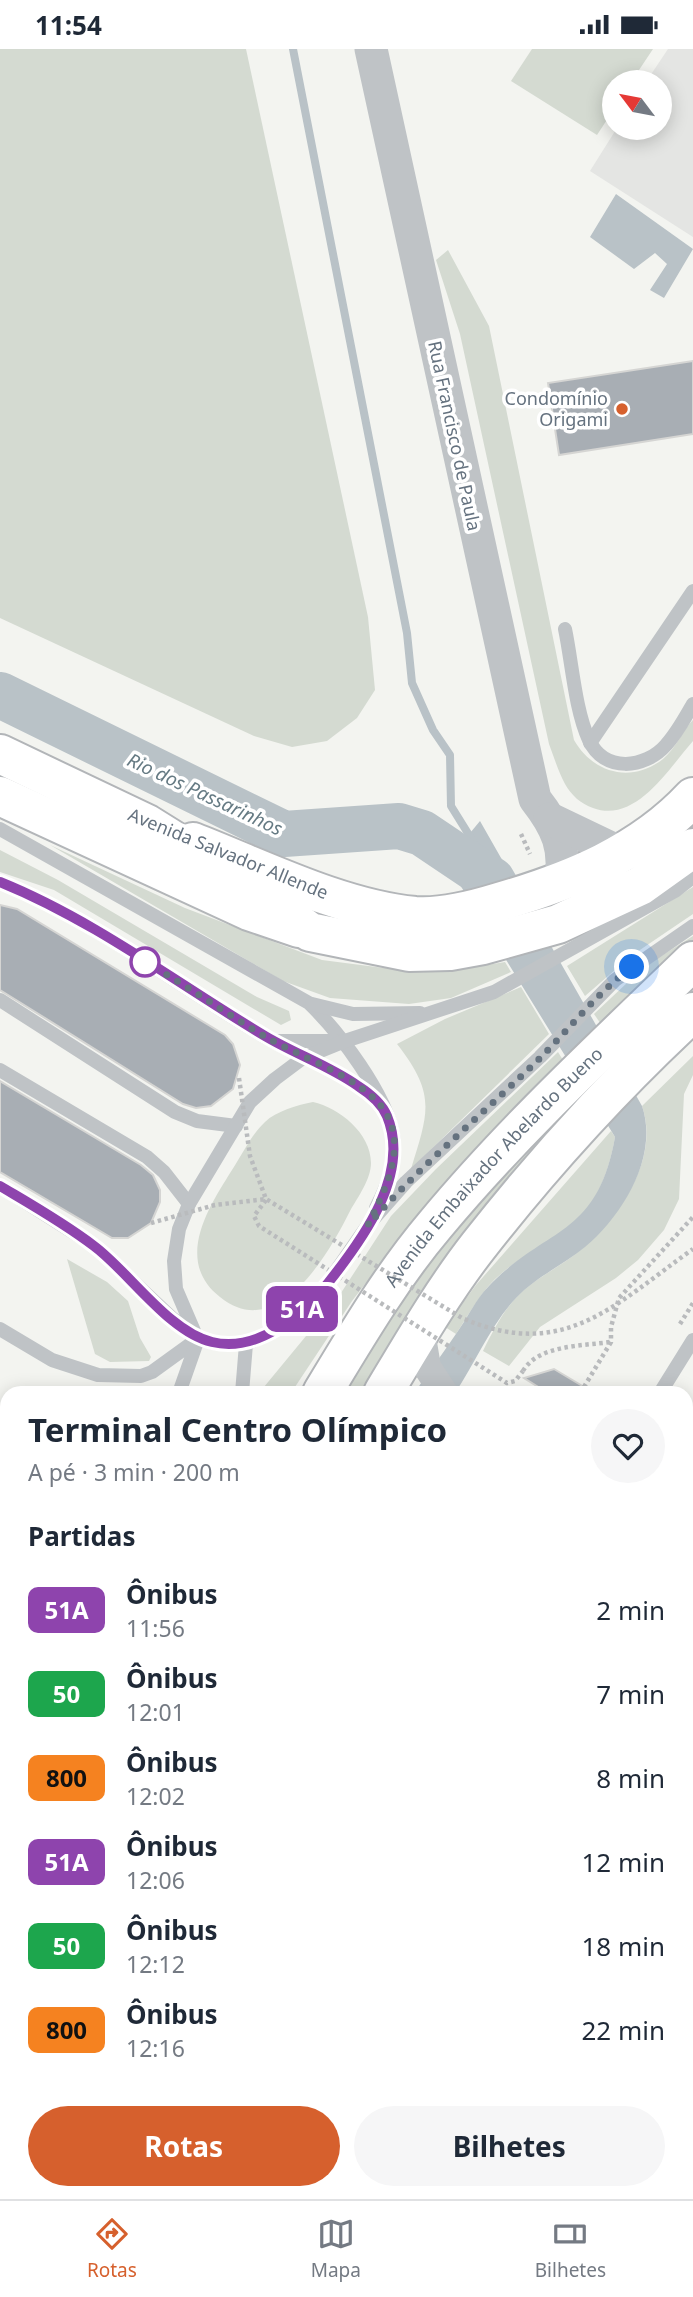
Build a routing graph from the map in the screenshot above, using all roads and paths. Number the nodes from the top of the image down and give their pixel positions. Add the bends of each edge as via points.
1 (371, 49) edge
2 (693, 591) edge
3 (687, 611) edge
4 (565, 629) dead end
5 (693, 704) edge
6 (590, 743) junction
7 (0, 754) edge
8 (0, 796) edge
9 (693, 797) edge
10 (550, 819) junction
11 (148, 824) junction
12 (0, 828) edge
13 (693, 848) edge
14 (621, 853) junction
15 (693, 877) edge
16 (0, 882) edge
17 (549, 888) junction
18 (693, 926) edge
19 (310, 932) junction
20 (693, 961) edge
21 (0, 1000) edge
22 (309, 1003) junction
23 (435, 1013) junction
24 (693, 1013) edge
25 (273, 1041) junction
26 (345, 1041) junction
27 (303, 1058) junction
28 (0, 1070) edge
29 (239, 1077) dead end
30 (576, 1102) junction
31 (386, 1114) junction
32 (236, 1126) junction
33 (0, 1186) edge
34 (266, 1199) junction
35 (189, 1204) junction
36 (693, 1217) edge
37 (151, 1223) dead end
38 (368, 1225) junction
39 (693, 1249) edge
40 (0, 1329) edge
41 (199, 1338) junction
42 (611, 1342) junction
43 (692, 1343) edge
44 (246, 1344) junction
45 (424, 1349) junction
46 (182, 1386) edge
47 (243, 1386) edge
48 (326, 1386) edge
49 (390, 1386) edge
50 (441, 1386) edge
51 (585, 1386) edge
52 (664, 1386) edge

1 - 10 street, Rua Francisco de Paula via 536,799
2 - 3 lane
3 - 6 lane
4 - 6 lane
5 - 6 lane via 664,747 641,761 611,762
7 - 11 main road, Avenida Salvador Allende
8 - 19 main road via 248,911
9 - 14 main road via 654,832
10 - 14 street
10 - 17 street, Rua Francisco de Paula via 565,859
11 - 17 main road, Avenida Salvador Allende via 378,910 418,916 466,911
11 - 19 main road
12 - 22 lane
13 - 19 main road via 640,886 558,924 483,945 410,952
14 - 17 main road
15 - 23 lane via 494,992
16 - 25 lane via 43,899
18 - 38 lane via 615,980 406,1182
20 - 30 main road, Avenida Embaixador Abelardo Bueno via 633,1019
21 - 32 lane via 175,1112 197,1121
22 - 23 lane via 353,1014
22 - 26 lane
23 - 26 lane
24 - 30 main road, Avenida Embaixador Abelardo Bueno via 650,1052
25 - 26 lane
25 - 27 lane
26 - 27 lane
26 - 31 lane
27 - 31 lane via 356,1084
27 - 32 lane via 250,1102
28 - 35 lane via 147,1157
29 - 34 path, bridge via 250,1156
30 - 45 main road, Avenida Embaixador Abelardo Bueno via 478,1245
30 - 48 main road, Avenida Embaixador Abelardo Bueno via 434,1225 371,1311
31 - 38 lane via 393,1135 390,1180
32 - 35 lane
33 - 41 lane via 95,1247
34 - 37 path, bridge via 215,1205
34 - 39 path, bridge via 462,1318 517,1334 550,1334 595,1319
34 - 42 path, bridge via 254,1216 260,1226 507,1383 515,1381 529,1360 540,1354
35 - 41 lane via 179,1229 175,1275 183,1310
36 - 42 path via 631,1283 616,1306
38 - 44 lane via 327,1284 299,1312
40 - 41 lane via 52,1360 98,1375 152,1373
41 - 44 lane
41 - 46 lane
42 - 51 path
43 - 52 lane
44 - 47 lane
45 - 49 main road, Avenida Embaixador Abelardo Bueno
45 - 50 street

